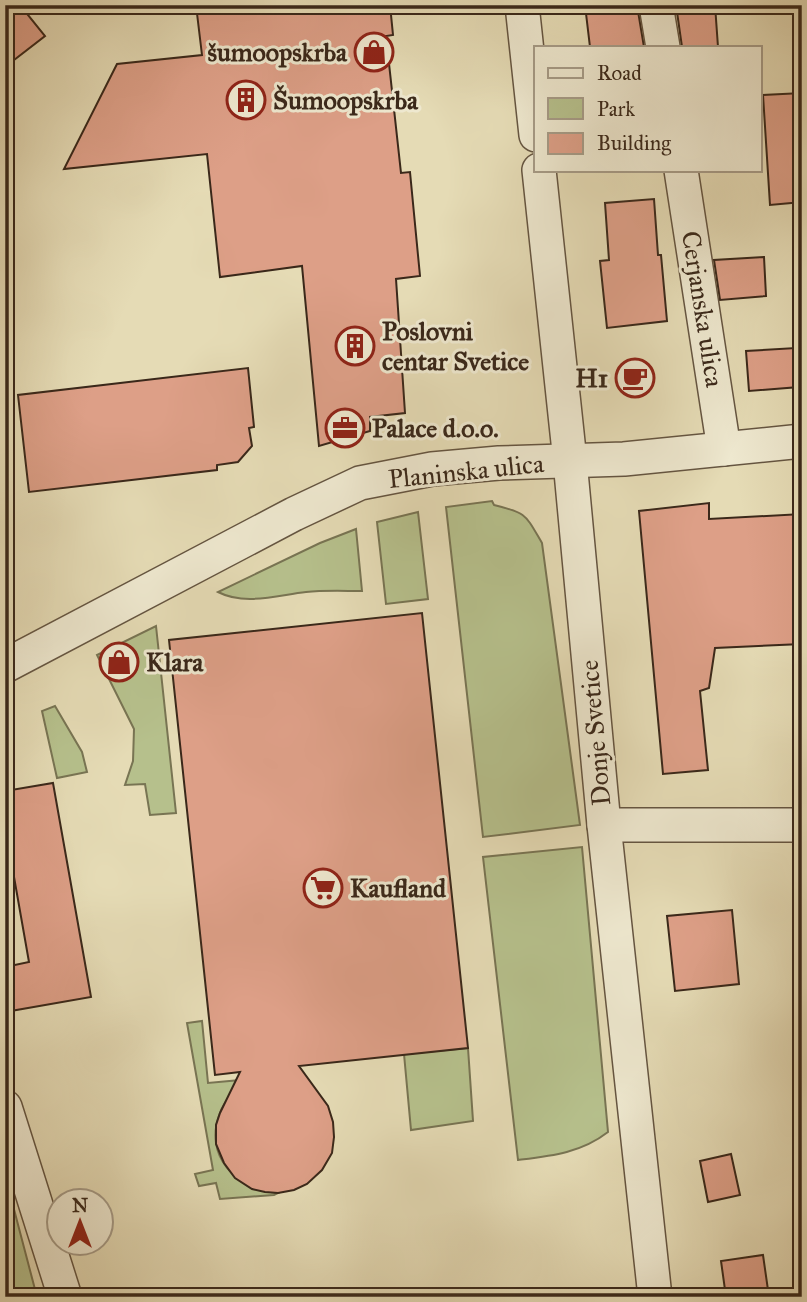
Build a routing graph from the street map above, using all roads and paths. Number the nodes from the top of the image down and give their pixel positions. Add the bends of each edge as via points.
1 (522, 5) edge
2 (656, 5) edge
3 (663, 46) edge
4 (534, 116) edge
5 (540, 172) edge
6 (681, 172) edge
7 (802, 441) edge
8 (724, 449) junction
9 (570, 461) junction
10 (5, 666) edge
11 (604, 825) junction
12 (802, 825) edge
13 (5, 1107) edge
14 (65, 1297) edge
15 (655, 1297) edge

1 - 4 street
2 - 3 street
5 - 9 street, Donje Svetice
6 - 8 street, Cerjanska ulica
7 - 8 street, Planinska ulica
8 - 9 street, Planinska ulica
9 - 10 street, Planinska ulica via 432,469 360,482
9 - 11 street, Donje Svetice
11 - 12 street
11 - 15 street, Donje Svetice
13 - 14 street

